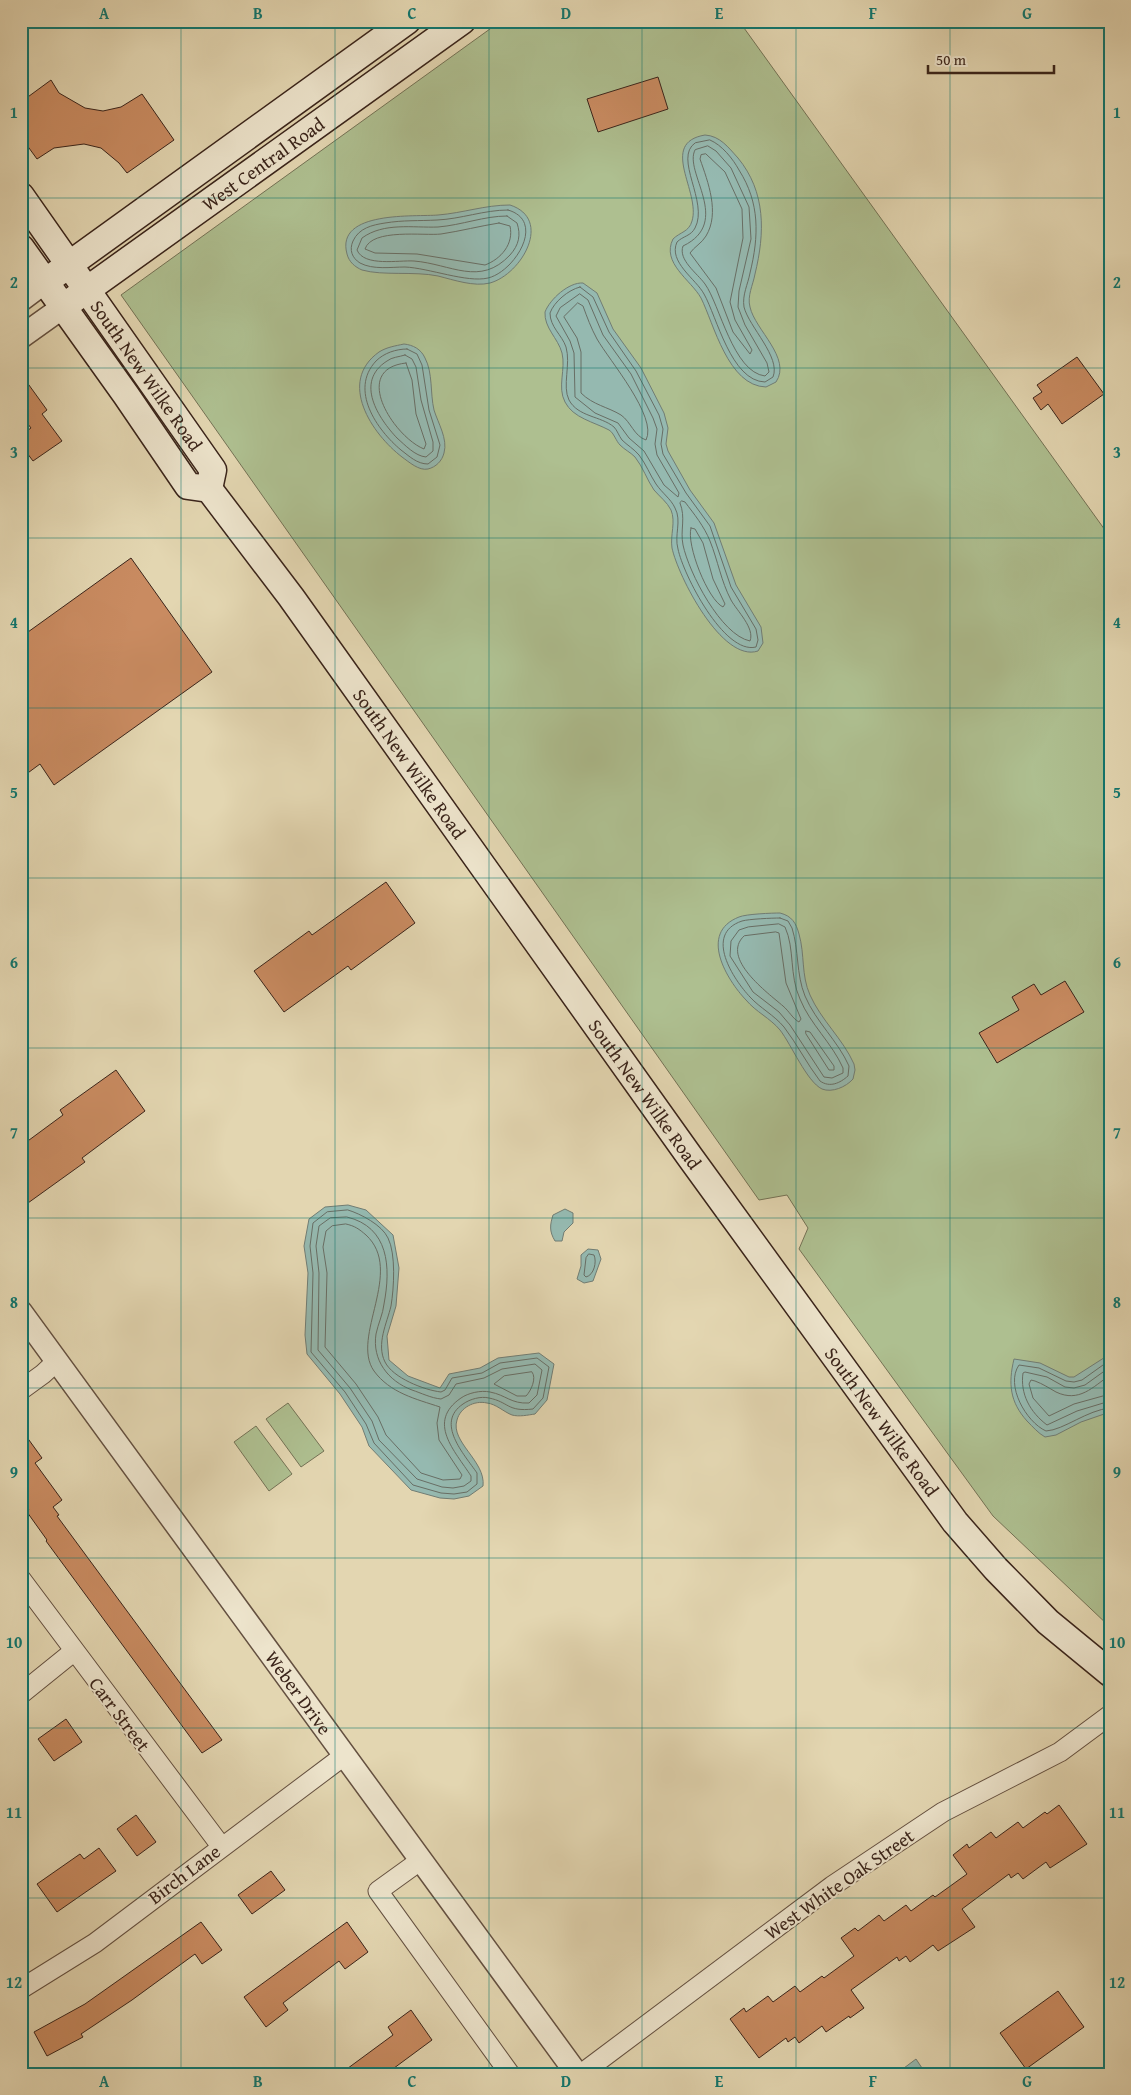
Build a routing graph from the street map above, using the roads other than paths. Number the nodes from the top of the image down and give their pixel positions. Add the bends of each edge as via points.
1 (407, 21) edge
2 (462, 21) edge
3 (21, 196) edge
4 (21, 248) edge
5 (68, 264) junction
6 (46, 282) junction
7 (87, 290) junction
8 (21, 300) edge
9 (64, 307) junction
10 (21, 336) edge
11 (209, 489) junction
12 (21, 1312) edge
13 (57, 1360) junction
14 (21, 1390) edge
15 (21, 1580) edge
16 (73, 1652) junction
17 (1110, 1673) edge
18 (21, 1694) edge
19 (1110, 1715) edge
20 (345, 1755) junction
21 (221, 1846) junction
22 (421, 1860) junction
23 (21, 1989) edge
24 (510, 2074) edge
25 (576, 2074) edge
26 (581, 2074) edge

1 - 5 main road, West Central Road
2 - 7 main road, West Central Road
3 - 5 main road, South New Wilke Road
4 - 6 main road, South New Wilke Road
5 - 6 main road, West Central Road
5 - 7 main road, South New Wilke Road
6 - 8 street
6 - 9 main road, South New Wilke Road
7 - 9 main road, West Central Road
7 - 11 main road, South New Wilke Road via 213,470
9 - 10 street
9 - 11 main road, South New Wilke Road via 188,486
11 - 17 main road, South New Wilke Road via 292,597 690,1158 955,1522 1048,1622
12 - 13 street, Weber Drive
13 - 14 street
13 - 20 street, Weber Drive
15 - 16 street, Carr Street
16 - 18 street
16 - 21 street, Carr Street
19 - 26 street, West White Oak Street via 1060,1752 943,1812 832,1886
20 - 21 street, Birch Lane
20 - 22 street, Weber Drive
21 - 23 street, Birch Lane via 95,1943
22 - 24 street via 378,1891
22 - 25 street, Weber Drive

